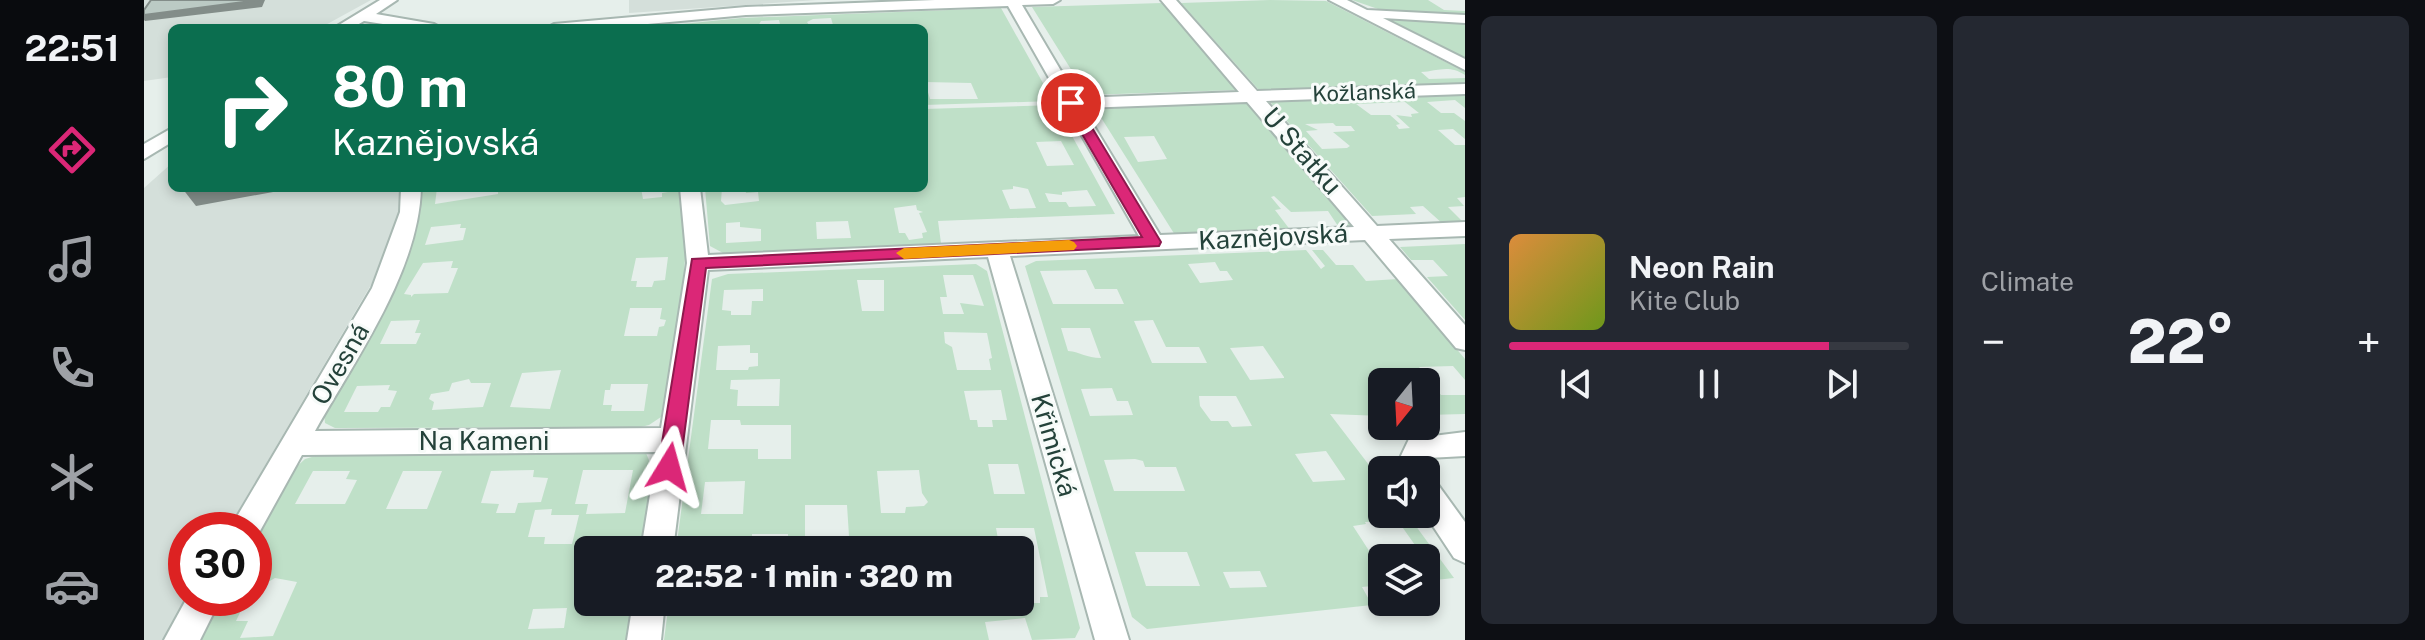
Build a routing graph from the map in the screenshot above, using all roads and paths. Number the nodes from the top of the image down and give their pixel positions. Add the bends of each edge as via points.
1 (390, 0) edge
2 (1053, 0) edge
3 (1168, 0) edge
4 (1336, 0) edge
5 (1012, 1) edge
6 (878, 3) edge
7 (1361, 12) junction
8 (363, 16) junction
9 (1465, 19) edge
10 (618, 20) edge
11 (348, 24) edge
12 (410, 24) edge
13 (586, 24) edge
14 (1465, 65) edge
15 (1465, 89) edge
16 (1253, 95) junction
17 (1071, 103) junction
18 (168, 136) edge
19 (144, 153) edge
20 (411, 192) edge
21 (690, 192) edge
22 (1465, 229) edge
23 (1373, 232) junction
24 (1153, 242) junction
25 (997, 249) junction
26 (698, 263) junction
27 (1465, 341) edge
28 (673, 440) junction
29 (295, 443) junction
30 (1465, 444) edge
31 (1415, 456) edge
32 (1440, 511) edge
33 (255, 512) edge
34 (659, 536) edge
35 (1465, 548) edge
36 (195, 616) edge
37 (647, 616) edge
38 (181, 640) edge
39 (644, 640) edge
40 (1112, 640) edge

1 - 8 street
2 - 5 street
3 - 16 street, U Statku
4 - 7 street
5 - 6 street
5 - 17 street
6 - 10 street
7 - 9 street
7 - 14 street
8 - 11 street
8 - 12 street
10 - 13 street
15 - 16 street, Kožlanská
16 - 17 street, Kožlanská
16 - 23 street, U Statku
17 - 24 street
18 - 19 street
20 - 29 street, Ovesná via 410,212 383,288
21 - 26 street
22 - 23 street, Kaznějovská
23 - 24 street, Kaznějovská
23 - 27 street, U Statku
24 - 25 street, Kaznějovská
25 - 26 street, Kaznějovská
25 - 40 street, Křimická
26 - 28 street
28 - 29 street, Na Kameni
28 - 34 street
29 - 33 street, Ovesná
30 - 31 street via 1419,447
32 - 35 street
36 - 38 street
37 - 39 street

